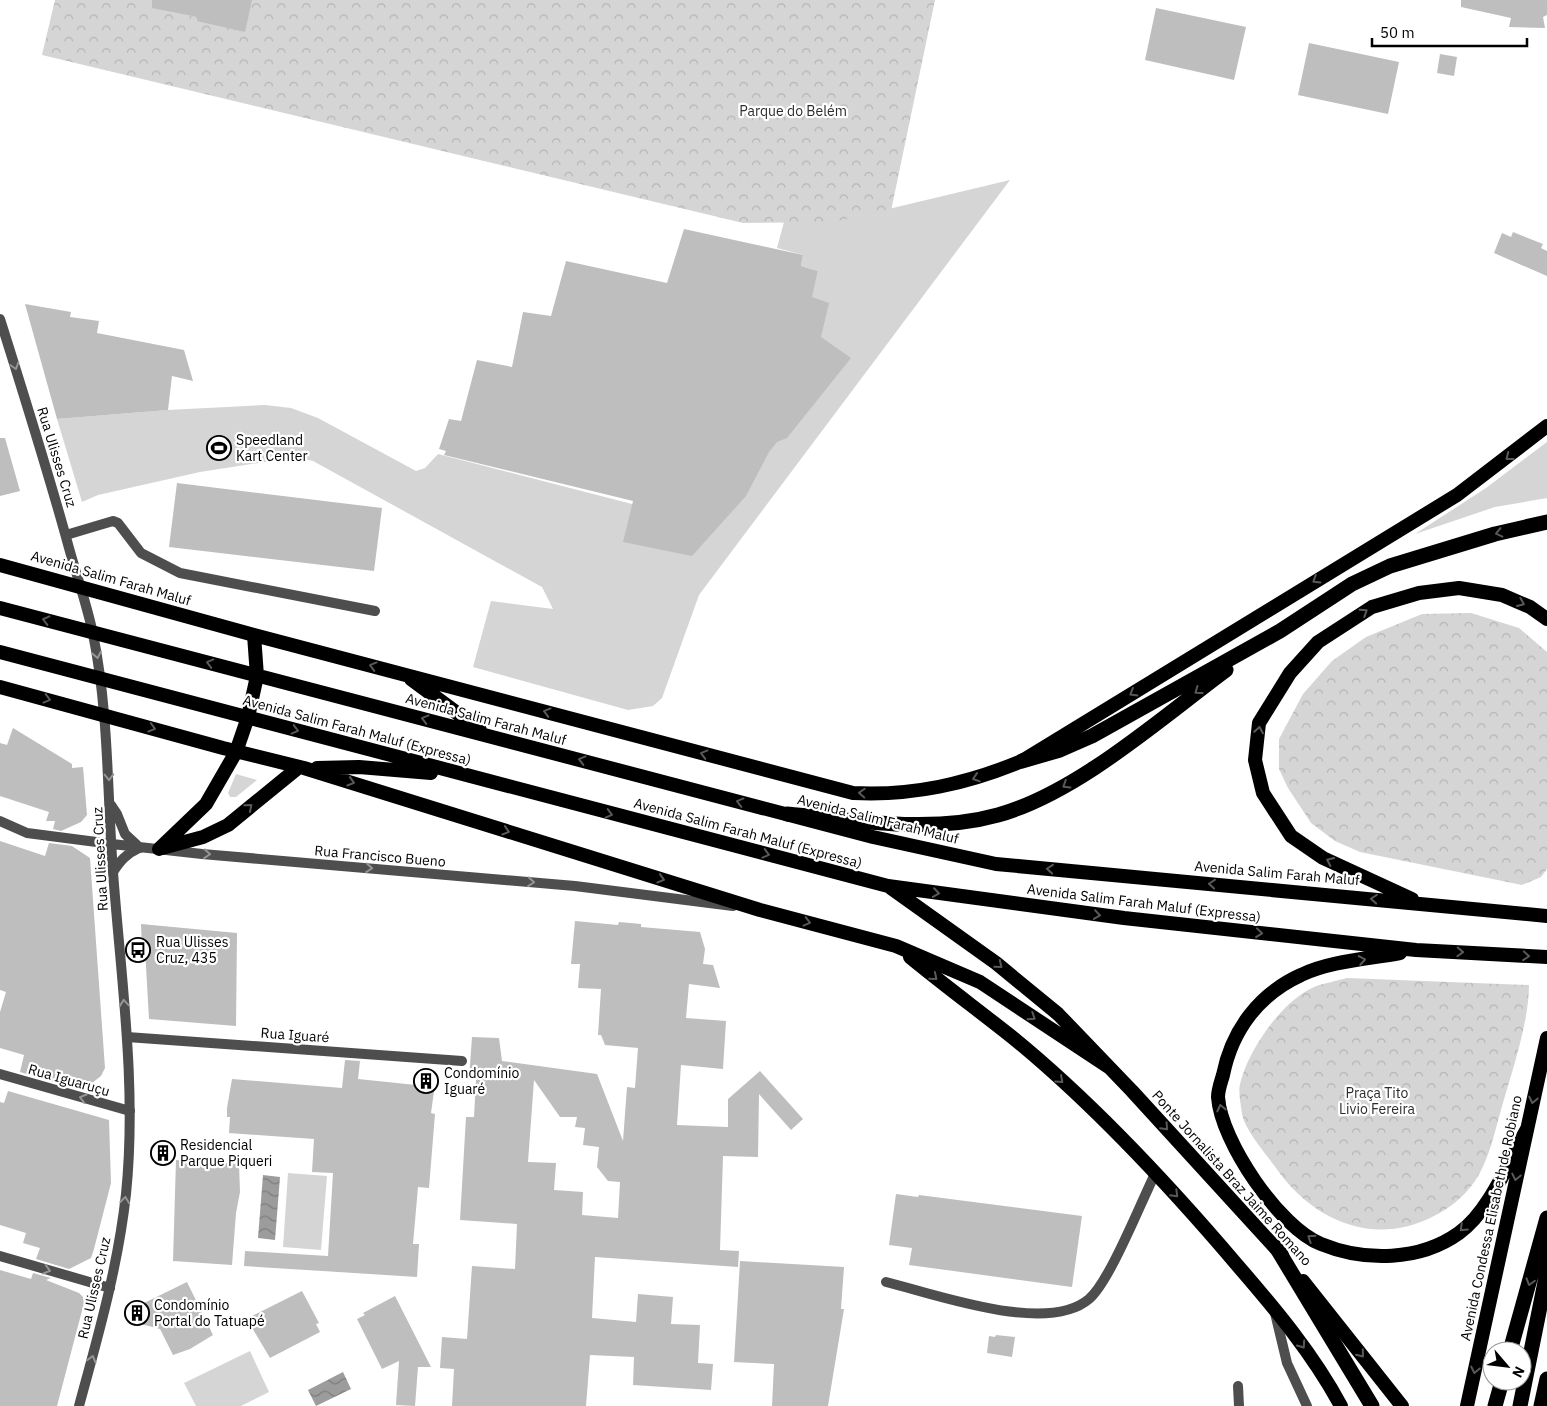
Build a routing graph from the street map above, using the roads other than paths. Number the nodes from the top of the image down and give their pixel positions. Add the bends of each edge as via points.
1 (0, 319) edge
2 (1547, 426) edge
3 (1547, 522) edge
4 (66, 534) junction
5 (0, 565) edge
6 (81, 588) junction
7 (0, 608) edge
8 (375, 610) dead end
9 (1547, 619) edge
10 (92, 631) junction
11 (1280, 631) junction
12 (254, 635) junction
13 (0, 652) edge
14 (404, 674) junction
15 (257, 676) junction
16 (101, 679) junction
17 (0, 687) edge
18 (105, 715) junction
19 (248, 717) junction
20 (486, 735) junction
21 (236, 752) junction
22 (1022, 761) junction
23 (302, 767) junction
24 (460, 775) junction
25 (110, 804) junction
26 (787, 814) junction
27 (0, 821) edge
28 (112, 844) junction
29 (140, 848) junction
30 (159, 849) junction
31 (113, 872) junction
32 (888, 886) junction
33 (1422, 903) junction
34 (760, 910) junction
35 (1547, 916) edge
36 (896, 946) junction
37 (1416, 950) junction
38 (1547, 958) edge
39 (127, 1037) junction
40 (1547, 1038) edge
41 (462, 1061) dead end
42 (1110, 1068) junction
43 (0, 1074) edge
44 (130, 1111) junction
45 (1527, 1129) junction
46 (1155, 1174) junction
47 (1547, 1218) edge
48 (1543, 1235) junction
49 (1276, 1247) junction
50 (0, 1256) edge
51 (886, 1282) dead end
52 (110, 1288) junction
53 (1273, 1307) junction
54 (1513, 1341) edge
55 (1547, 1379) edge
56 (1238, 1386) dead end
57 (1499, 1391) edge
58 (79, 1406) edge
59 (1239, 1406) edge
60 (1307, 1406) edge
61 (1341, 1406) edge
62 (1372, 1406) edge
63 (1402, 1406) edge
64 (1467, 1406) edge
65 (1495, 1406) edge
66 (1520, 1406) edge
67 (1541, 1406) edge

1 -> 4 street, Rua Ulisses Cruz
2 -> 22 highway, Avenida Salim Farah Maluf via 1458,495
3 -> 11 highway via 1390,566 1352,584
4 - 6 street, Rua Ulisses Cruz
4 - 8 street via 113,521 141,553 180,573
5 - 6 highway, Avenida Salim Farah Maluf
6 - 10 street, Rua Ulisses Cruz
6 - 12 highway, Avenida Salim Farah Maluf
10 -> 7 highway, Avenida Salim Farah Maluf (Expressa)
33 -> 9 highway via 1323,858 1291,836 1263,793 1255,760 1259,723 1290,673 1318,642 1372,607 1419,592 1459,588 1502,595 1530,607
15 -> 10 highway, Avenida Salim Farah Maluf (Expressa)
10 -> 16 street, Rua Ulisses Cruz
11 - 22 highway via 1092,736
11 -> 26 highway via 1098,765 1041,800 997,816 908,824
14 -> 12 highway, Avenida Salim Farah Maluf
12 - 15 highway
13 - 16 highway, Avenida Salim Farah Maluf (Expressa)
14 - 20 highway
22 -> 14 highway, Avenida Salim Farah Maluf via 956,785 880,794 853,793
15 - 19 highway
20 -> 15 highway, Avenida Salim Farah Maluf
16 - 18 street, Rua Ulisses Cruz
16 - 19 highway, Avenida Salim Farah Maluf (Expressa)
17 -> 18 highway
18 -> 21 highway
18 -> 25 street, Rua Ulisses Cruz
19 - 21 highway
19 -> 24 highway, Avenida Salim Farah Maluf (Expressa)
26 -> 20 highway, Avenida Salim Farah Maluf
21 - 23 highway
21 - 30 highway via 206,804
23 - 24 highway via 359,767
30 -> 23 highway via 203,837 228,825
23 -> 34 highway
24 -> 32 highway, Avenida Salim Farah Maluf (Expressa)
25 - 28 street, Rua Ulisses Cruz
25 - 29 street via 125,834
33 -> 26 highway, Avenida Salim Farah Maluf via 996,864
27 - 28 street, Rua Francisco Bueno via 27,833
28 - 29 street, Rua Francisco Bueno
28 - 31 street, Rua Ulisses Cruz
29 - 30 street, Rua Francisco Bueno
29 - 31 street via 129,852
30 -> 34 street, Rua Francisco Bueno via 575,886
39 -> 31 street, Rua Ulisses Cruz
32 -> 37 highway, Avenida Salim Farah Maluf (Expressa) via 1124,918
32 -> 42 highway via 996,963 1058,1014
33 - 35 highway, Avenida Salim Farah Maluf
34 -> 36 highway
36 -> 42 highway via 980,982
36 -> 46 highway via 1019,1044 1076,1095
37 -> 38 highway, Avenida Salim Farah Maluf (Expressa)
45 -> 37 highway via 1484,1206 1461,1232 1414,1254 1386,1256 1320,1244 1294,1226 1250,1177 1228,1139 1218,1097 1225,1064 1243,1022 1270,993 1314,969
39 - 41 street, Rua Iguaré
39 - 44 street, Rua Ulisses Cruz
40 -> 45 highway, Avenida Condessa Elisabeth de Robiano
42 -> 49 highway, Ponte Jornalista Braz Jaime Romano
44 -> 43 street, Rua Iguaruçu
52 -> 44 street, Rua Ulisses Cruz via 126,1192
45 -> 64 highway, Avenida Condessa Elisabeth de Robiano
46 - 51 street via 1106,1274 1090,1298 1073,1309 1046,1314 1009,1313
46 -> 53 highway via 1189,1208
47 - 48 highway
48 -> 54 highway
48 - 66 highway via 1546,1277
49 - 62 highway
49 -> 63 highway, Ponte Jornalista Braz Jaime Romano
50 -> 52 street
58 -> 52 street, Rua Ulisses Cruz
53 - 60 street via 1287,1363
53 -> 61 highway via 1329,1383
55 - 67 highway
56 - 59 street
57 - 65 highway

